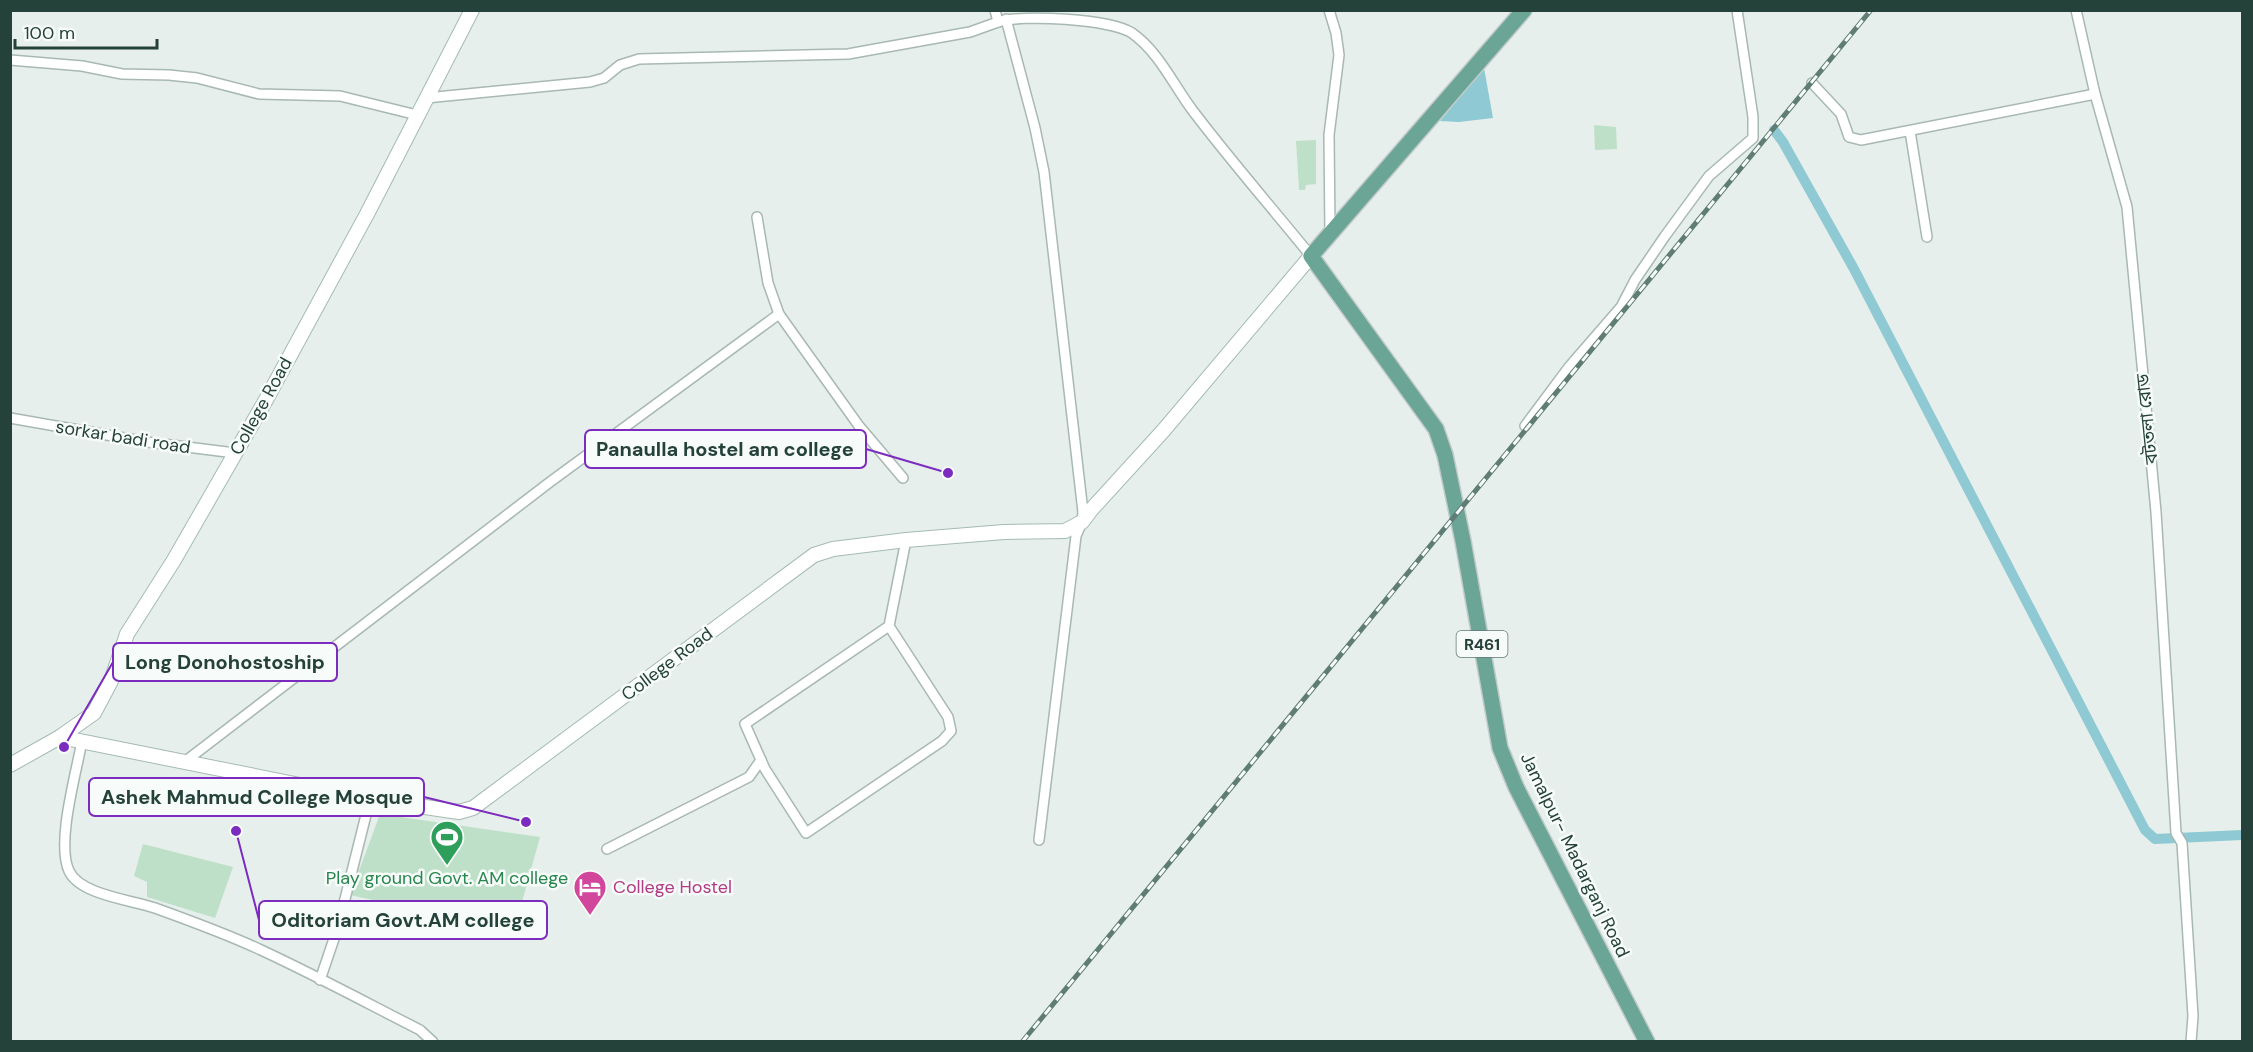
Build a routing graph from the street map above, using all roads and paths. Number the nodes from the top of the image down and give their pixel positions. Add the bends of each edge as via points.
1 (472, 10) edge
2 (995, 10) edge
3 (1329, 10) edge
4 (1524, 10) edge
5 (1737, 10) edge
6 (2076, 10) edge
7 (1002, 21) junction
8 (10, 60) edge
9 (1812, 82) dead end
10 (2096, 94) junction
11 (426, 98) junction
12 (417, 115) junction
13 (1910, 131) junction
14 (757, 217) dead end
15 (1330, 233) junction
16 (1927, 237) dead end
17 (1311, 256) junction
18 (779, 314) junction
19 (10, 418) edge
20 (1525, 426) dead end
21 (236, 453) junction
22 (903, 478) dead end
23 (1082, 522) junction
24 (906, 540) junction
25 (890, 626) junction
26 (60, 737) junction
27 (82, 741) junction
28 (761, 760) junction
29 (183, 763) junction
30 (10, 765) edge
31 (749, 777) junction
32 (771, 779) junction
33 (370, 799) junction
34 (1040, 840) dead end
35 (607, 849) dead end
36 (320, 980) junction
37 (433, 1041) edge
38 (1647, 1041) edge
39 (2191, 1041) edge

1 - 11 main road, College Road
2 - 7 street
3 - 15 street via 1339,55 1329,135
4 - 15 main road
5 - 20 street via 1754,138 1710,176 1635,280 1621,307
6 - 10 street, বটতলা রোড
7 - 11 street via 970,32 848,54 639,59 590,82
7 - 17 street via 1055,19 1129,31 1147,45 1194,112
7 - 23 street via 1035,128 1044,172
8 - 12 street via 122,74 197,78 259,94 340,96
9 - 13 street via 1841,114 1849,137 1861,140
10 - 13 street
10 - 39 street, বটতলা রোড via 2127,207 2156,512 2176,833 2182,843 2193,1016
11 - 12 main road, College Road
12 - 21 main road, College Road
13 - 16 street
14 - 18 street via 768,283
15 - 17 main road
17 - 23 main road
17 - 38 main road, Jamalpur- Madarganj Road / R461 via 1436,429 1463,541 1500,748 1516,788
18 - 22 street via 859,426
18 - 29 street via 550,482
19 - 21 street, sorkar badi road
21 - 26 main road, College Road via 127,634 111,681 94,713
23 - 24 main road, College Road via 1065,531
23 - 34 street via 1076,536
24 - 25 street
24 - 33 main road, College Road via 832,549 814,555 473,808 459,812
25 - 28 street via 745,724
25 - 32 street via 948,717 951,731 942,741 806,833
26 - 27 main road, College Road
26 - 30 main road, College Road
27 - 29 main road, College Road
27 - 36 street via 64,852 70,873 78,882 219,932
28 - 31 street
28 - 32 street
29 - 33 main road, College Road
31 - 32 street
31 - 35 street
33 - 36 street via 338,927
36 - 37 street via 420,1030

